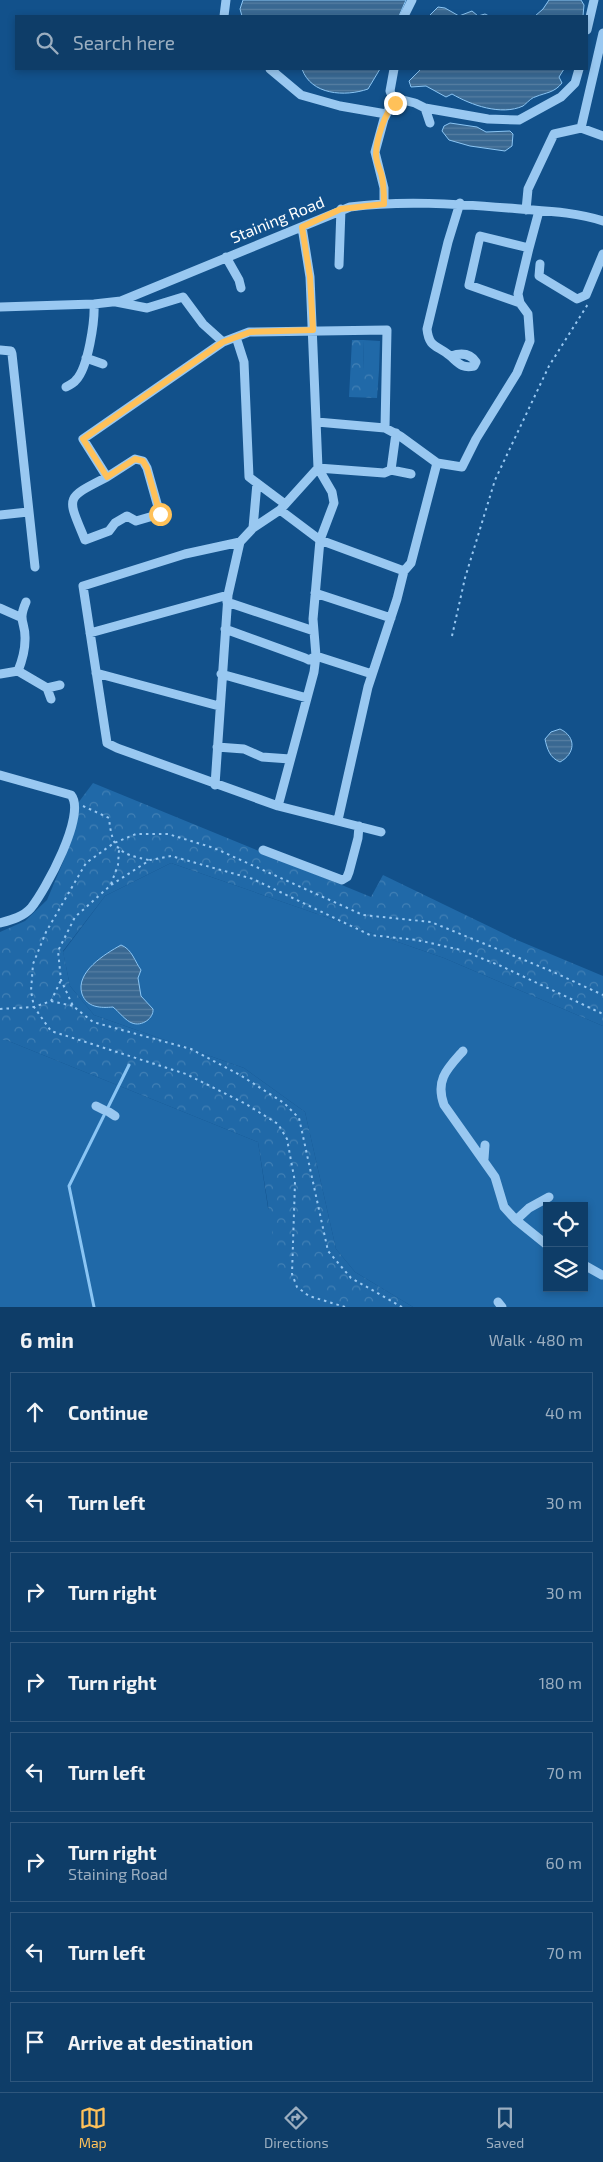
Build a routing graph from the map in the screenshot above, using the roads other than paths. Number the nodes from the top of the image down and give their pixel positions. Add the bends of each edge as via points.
1 (226, 0) edge
2 (412, 0) edge
3 (594, 0) edge
4 (224, 15) edge
5 (404, 15) edge
6 (588, 26) edge
7 (603, 33) edge
8 (271, 70) edge
9 (394, 70) edge
10 (579, 70) edge
11 (395, 103) junction
12 (425, 108) junction
13 (386, 114) junction
14 (430, 123) dead end
15 (581, 128) junction
16 (603, 136) edge
17 (460, 203) junction
18 (384, 204) junction
19 (341, 209) junction
20 (526, 210) junction
21 (539, 210) junction
22 (603, 221) edge
23 (302, 227) junction
24 (528, 248) junction
25 (603, 254) edge
26 (226, 256) junction
27 (540, 264) dead end
28 (339, 265) dead end
29 (241, 288) dead end
30 (114, 302) junction
31 (520, 303) junction
32 (94, 304) junction
33 (0, 307) edge
34 (313, 330) junction
35 (236, 337) junction
36 (223, 342) junction
37 (0, 350) edge
38 (450, 356) dead end
39 (86, 358) junction
40 (103, 364) dead end
41 (66, 386) dead end
42 (317, 422) junction
43 (385, 428) junction
44 (396, 433) junction
45 (437, 463) junction
46 (318, 468) junction
47 (391, 470) junction
48 (411, 474) dead end
49 (107, 477) junction
50 (257, 483) junction
51 (282, 507) junction
52 (28, 512) junction
53 (0, 515) edge
54 (253, 528) junction
55 (320, 540) junction
56 (240, 542) junction
57 (35, 567) dead end
58 (404, 571) junction
59 (316, 592) junction
60 (227, 598) junction
61 (26, 602) dead end
62 (0, 608) edge
63 (20, 617) junction
64 (391, 618) junction
65 (225, 629) junction
66 (314, 631) junction
67 (90, 633) junction
68 (316, 656) junction
69 (18, 671) junction
70 (96, 673) junction
71 (0, 674) edge
72 (221, 674) junction
73 (372, 674) junction
74 (60, 685) dead end
75 (47, 688) junction
76 (307, 698) junction
77 (51, 699) dead end
78 (219, 706) junction
79 (217, 747) junction
80 (290, 759) junction
81 (0, 775) edge
82 (215, 784) junction
83 (278, 806) junction
84 (338, 820) junction
85 (359, 826) junction
86 (380, 832) dead end
87 (263, 850) dead end
88 (0, 923) edge
89 (463, 1051) dead end
90 (485, 1145) dead end
91 (484, 1159) junction
92 (549, 1197) dead end
93 (516, 1220) junction
94 (543, 1241) edge
95 (588, 1268) edge
96 (602, 1276) edge

1 - 4 street
2 - 5 street
3 - 6 street
7 - 15 street
8 - 13 street via 301,95
9 - 11 street via 390,91
10 - 12 street via 575,83 561,97 519,120 488,119
11 - 12 street via 399,100
11 - 13 street
12 - 14 street
13 - 18 street via 376,152
15 - 16 street
15 - 20 street via 554,134 528,189
17 - 18 street, Staining Road
17 - 20 street, Staining Road
17 - 38 street via 427,329 434,347
18 - 19 street, Staining Road
19 - 23 street, Staining Road
19 - 28 street
20 - 21 street, Staining Road
21 - 22 street, Staining Road
21 - 24 street
23 - 26 street, Staining Road
23 - 34 street via 310,277
24 - 31 street via 518,294
24 - 31 street via 480,236 469,285
25 - 27 street via 586,295 577,299 539,276
26 - 29 street
26 - 30 street, Staining Road
30 - 32 street, Staining Road
30 - 36 street via 147,308 183,297 203,324
31 - 45 street via 528,314 530,341 517,373 462,467
32 - 33 street, Staining Road
32 - 39 street via 95,320
34 - 35 street via 250,332
34 - 42 street
34 - 43 street via 387,330
35 - 36 street
35 - 50 street via 244,362 249,477
36 - 49 street via 83,439
37 - 52 street via 16,350
39 - 40 street
39 - 41 street via 78,378
42 - 43 street
42 - 46 street
43 - 44 street
44 - 45 street
44 - 47 street
45 - 58 street via 411,563
46 - 47 street via 384,473
46 - 51 street
46 - 55 street via 332,492 334,503
47 - 48 street
49 - 49 street via 81,490 73,498 71,506 85,540 109,531 126,516 136,521 160,514 143,461 135,459
50 - 51 street
50 - 54 street
51 - 54 street
51 - 55 street
52 - 53 street
52 - 57 street
54 - 56 street
55 - 58 street
55 - 59 street
56 - 60 street
56 - 67 street via 185,554 83,586
58 - 64 street
59 - 64 street
59 - 66 street
60 - 65 street
60 - 66 street
60 - 67 street
61 - 63 street
62 - 63 street
63 - 69 street via 26,638
64 - 73 street
65 - 68 street via 309,660
65 - 72 street
66 - 68 street
67 - 70 street
68 - 73 street
68 - 76 street
69 - 71 street
69 - 75 street
70 - 78 street
70 - 82 street via 107,743
72 - 76 street
72 - 78 street
73 - 84 street
74 - 75 street
75 - 77 street
76 - 80 street
78 - 79 street
79 - 80 street via 244,749 262,757
79 - 82 street
80 - 83 street
81 - 88 street via 71,795 75,808 67,840 31,908
82 - 83 street
83 - 84 street
84 - 85 street
85 - 86 street
85 - 87 street via 349,872 342,880
89 - 91 street via 442,1080 440,1093 454,1119
90 - 91 street
91 - 93 street via 495,1178 504,1207
92 - 93 street
93 - 94 street
95 - 96 street

